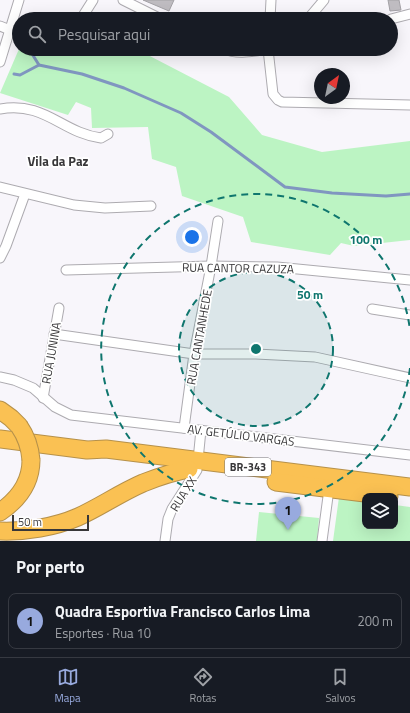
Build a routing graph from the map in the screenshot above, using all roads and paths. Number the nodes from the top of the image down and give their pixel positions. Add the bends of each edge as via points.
1 (19, 0) edge
2 (93, 0) edge
3 (123, 0) edge
4 (271, 0) edge
5 (324, 0) edge
6 (15, 12) edge
7 (85, 12) edge
8 (147, 12) edge
9 (270, 12) edge
10 (314, 12) edge
11 (410, 14) edge
12 (398, 17) edge
13 (12, 23) edge
14 (0, 26) edge
15 (10, 30) junction
16 (270, 56) edge
17 (0, 62) edge
18 (410, 105) edge
19 (0, 109) edge
20 (108, 134) dead end
21 (0, 187) edge
22 (25, 194) junction
23 (151, 206) dead end
24 (218, 221) dead end
25 (0, 258) edge
26 (211, 266) junction
27 (66, 270) dead end
28 (410, 280) edge
29 (59, 308) dead end
30 (372, 309) dead end
31 (410, 315) edge
32 (54, 334) junction
33 (194, 354) junction
34 (0, 377) edge
35 (410, 378) edge
36 (43, 398) junction
37 (0, 410) edge
38 (184, 428) junction
39 (201, 430) junction
40 (0, 439) edge
41 (410, 455) edge
42 (195, 467) junction
43 (410, 487) edge
44 (329, 489) junction
45 (363, 493) edge
46 (398, 497) edge
47 (410, 498) edge
48 (0, 512) edge
49 (0, 530) edge
50 (165, 541) edge
51 (322, 541) edge

1 - 6 street
2 - 7 street
3 - 8 street
4 - 9 street
5 - 10 street
11 - 12 street
13 - 15 street
14 - 15 street
15 - 17 street
16 - 18 street via 273,94 282,102
19 - 20 street via 17,107 37,111 88,137 101,138
21 - 22 street
22 - 23 street via 74,205 105,208
22 - 25 street
24 - 26 street, RUA CANTANHEDE
26 - 27 street, RUA CANTOR CAZUZA
26 - 28 street, RUA CANTOR CAZUZA via 277,267
26 - 33 street, RUA CANTANHEDE
29 - 32 street, RUA JUNINA
30 - 31 street
32 - 33 street
32 - 36 street, RUA JUNINA
33 - 35 street via 315,356
33 - 38 street, RUA CANTANHEDE
34 - 36 street via 33,388
36 - 38 street, AV. GETÚLIO VARGAS via 71,415
37 - 48 highway, bridge via 24,433 31,460 27,484 11,504
38 - 39 street, AV. GETÚLIO VARGAS
39 - 41 street, AV. GETÚLIO VARGAS
39 - 42 street
40 - 42 highway, BR-343 via 87,450 105,458
42 - 43 highway, BR-343
42 - 44 highway, BR-343
42 - 49 highway via 142,484 77,517 35,529
42 - 50 street, RUA XX via 172,509
44 - 45 highway, BR-343
44 - 51 street
46 - 47 highway

